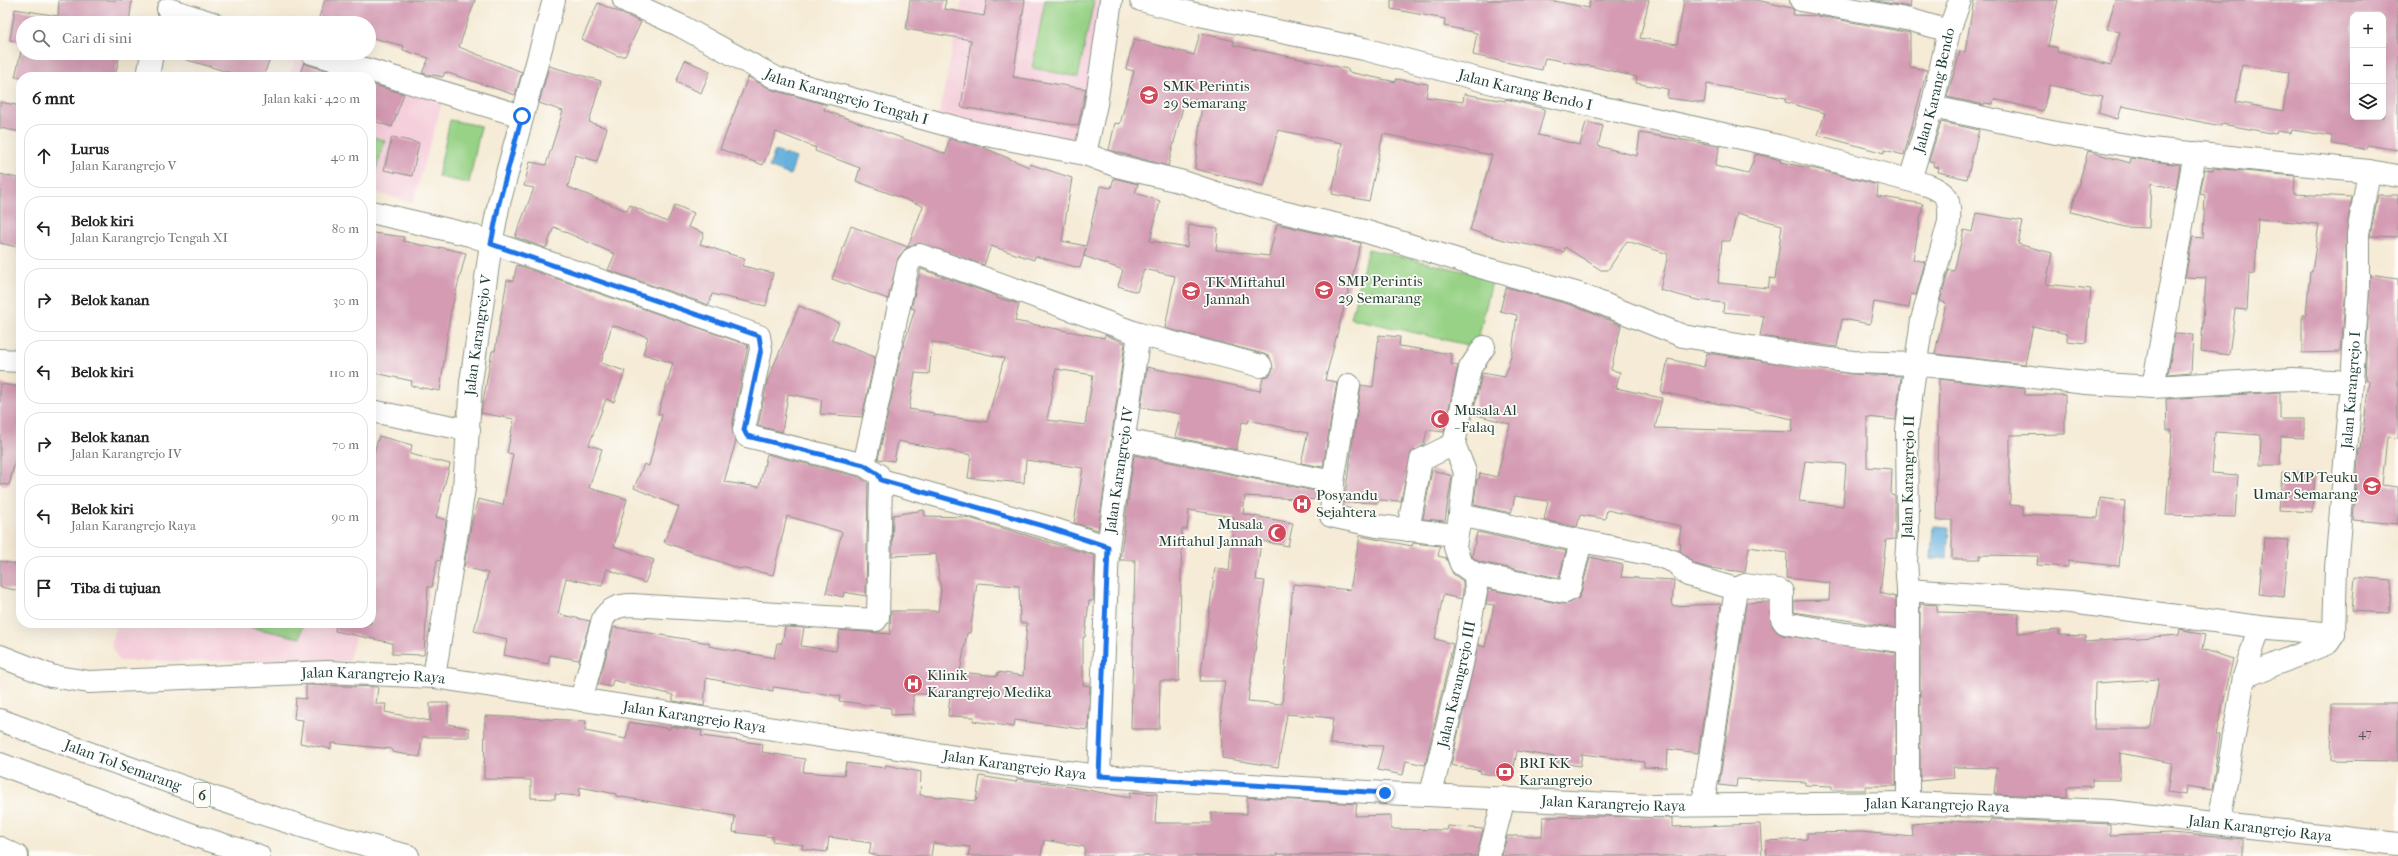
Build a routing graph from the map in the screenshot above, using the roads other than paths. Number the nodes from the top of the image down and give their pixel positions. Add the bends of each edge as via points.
1 (554, 0) edge
2 (624, 0) edge
3 (1111, 0) edge
4 (1141, 0) edge
5 (1801, 0) edge
6 (1960, 0) edge
7 (166, 11) edge
8 (185, 16) edge
9 (1949, 32) junction
10 (151, 60) edge
11 (335, 60) edge
12 (149, 72) edge
13 (375, 72) edge
14 (376, 72) edge
15 (1932, 107) junction
16 (522, 116) junction
17 (2195, 153) junction
18 (1085, 154) junction
19 (2369, 171) junction
20 (2398, 176) edge
21 (1910, 180) junction
22 (376, 213) edge
23 (491, 244) junction
24 (1139, 334) junction
25 (1484, 347) dead end
26 (0, 360) edge
27 (16, 361) edge
28 (1914, 364) junction
29 (1261, 366) dead end
30 (2352, 382) junction
31 (1349, 385) dead end
32 (2153, 387) junction
33 (376, 412) edge
34 (469, 430) junction
35 (1125, 440) junction
36 (1454, 444) junction
37 (864, 465) junction
38 (881, 480) junction
39 (1333, 482) junction
40 (1458, 525) junction
41 (1408, 530) junction
42 (1581, 541) junction
43 (1108, 547) junction
44 (1475, 574) junction
45 (1736, 589) junction
46 (1908, 590) junction
47 (2259, 627) junction
48 (2334, 634) junction
49 (1908, 642) junction
50 (0, 656) edge
51 (434, 677) junction
52 (2244, 677) junction
53 (581, 700) junction
54 (0, 720) edge
55 (0, 764) edge
56 (1099, 776) junction
57 (1431, 794) junction
58 (1504, 798) junction
59 (1908, 803) junction
60 (1703, 805) junction
61 (2219, 824) junction
62 (2398, 844) edge
63 (0, 848) edge
64 (17, 856) edge
65 (259, 856) edge
66 (408, 856) edge
67 (1489, 856) edge

1 - 16 main road, Jalan Karangrejo V
2 - 18 main road, Jalan Karangrejo Tengah I via 679,25 776,78 976,133
3 - 18 main road via 1096,104
4 - 21 main road, Jalan Karang Bendo I via 1190,13 1364,49 1493,83 1778,146
5 - 9 main road via 1911,20
6 - 9 main road, Jalan Karang Bendo
7 - 8 main road
9 - 15 main road, Jalan Karang Bendo
10 - 12 main road
11 - 13 main road
14 - 16 main road
15 - 17 main road via 2056,133 2151,149
15 - 21 main road, Jalan Karang Bendo
16 - 23 main road, Jalan Karangrejo V
17 - 19 main road
17 - 32 main road
18 - 28 main road, Jalan Karangrejo Tengah I via 1117,166 1364,232 1576,293 1683,336 1854,362
19 - 20 main road
19 - 30 main road, Jalan Karangrejo I via 2358,234 2358,288
21 - 28 main road, Jalan Karangrejo II via 1940,189 1950,206
22 - 23 main road via 470,235
23 - 34 main road, Jalan Karangrejo V via 472,374
23 - 37 main road via 759,336 761,349 745,434
24 - 29 main road
24 - 35 main road, Jalan Karangrejo IV
24 - 37 main road via 920,255 908,265
25 - 36 main road via 1470,368
26 - 27 main road
28 - 32 main road, Jalan Karangrejo Tengah I via 2046,380
28 - 46 main road, Jalan Karangrejo II via 1908,430
30 - 32 main road, Jalan Karangrejo Tengah I via 2292,379
30 - 48 main road, Jalan Karangrejo I via 2336,568
31 - 39 main road
33 - 34 main road
34 - 51 main road, Jalan Karangrejo V via 464,488
35 - 39 main road
35 - 43 main road, Jalan Karangrejo IV
36 - 40 main road via 1466,472
36 - 41 main road via 1421,460
37 - 38 main road via 878,474
38 - 43 main road
38 - 53 main road via 876,620 632,604 618,606 603,619
39 - 41 main road via 1330,512 1333,518
40 - 41 main road
40 - 42 main road
40 - 44 main road via 1455,547 1459,559 1461,564
42 - 44 main road via 1569,590 1565,592
42 - 45 main road via 1659,556 1675,562 1688,575
43 - 56 main road, Jalan Karangrejo IV
44 - 57 main road, Jalan Karangrejo III via 1476,592 1465,649
45 - 49 main road via 1745,585 1780,591 1782,619 1785,623
45 - 60 main road
46 - 47 main road via 2071,602
46 - 49 main road, Jalan Karangrejo II
47 - 48 main road
47 - 52 main road
48 - 52 main road via 2328,642
49 - 59 main road, Jalan Karangrejo II
50 - 51 main road, Jalan Karangrejo Raya via 51,676 89,682 328,672
51 - 53 main road, Jalan Karangrejo Raya
52 - 61 main road
53 - 56 main road, Jalan Karangrejo Raya via 1002,764
54 - 66 main road, Jalan Tol Semarang / 6 via 208,797 343,840
55 - 65 main road via 196,836
56 - 57 main road, Jalan Karangrejo Raya
57 - 58 main road, Jalan Karangrejo Raya
58 - 60 main road, Jalan Karangrejo Raya via 1652,806
58 - 67 main road
59 - 60 main road, Jalan Karangrejo Raya
59 - 61 main road, Jalan Karangrejo Raya via 2109,812
61 - 62 main road, Jalan Karangrejo Raya
63 - 64 main road

